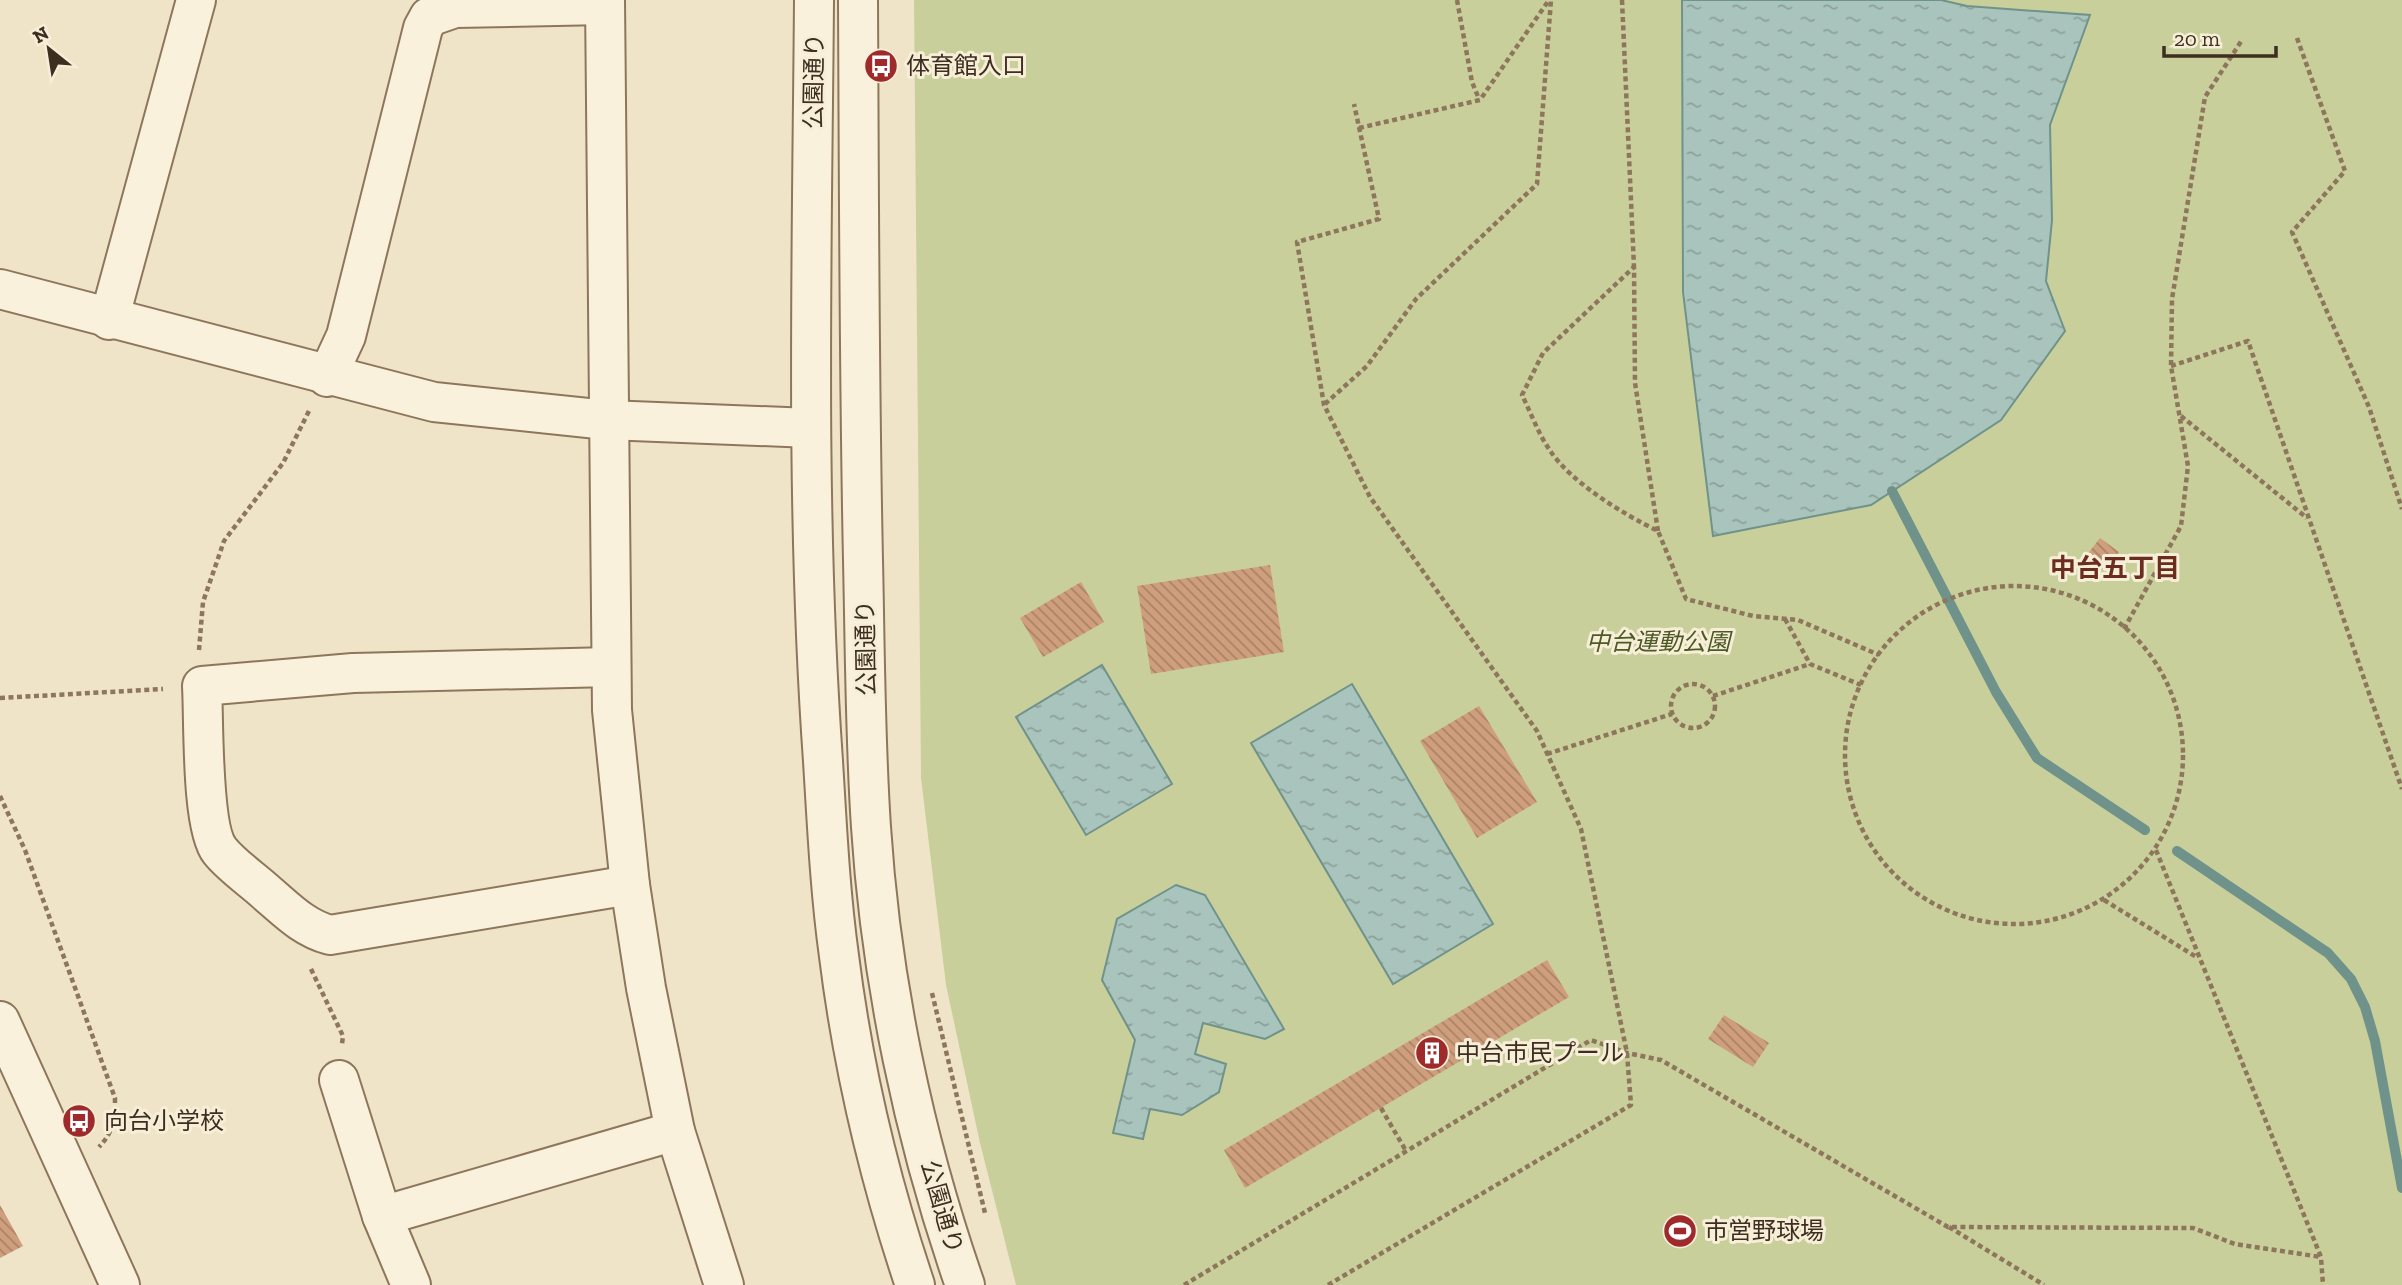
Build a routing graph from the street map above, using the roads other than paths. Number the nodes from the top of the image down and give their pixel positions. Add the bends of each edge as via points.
1 (196, 0) edge
2 (814, 0) edge
3 (858, 0) edge
4 (606, 2) edge
5 (0, 289) edge
6 (109, 320) junction
7 (327, 377) junction
8 (607, 420) junction
9 (811, 428) junction
10 (611, 667) junction
11 (630, 884) junction
12 (0, 1021) edge
13 (339, 1080) road end
14 (675, 1131) junction
15 (382, 1216) junction
16 (120, 1285) edge
17 (411, 1285) edge
18 (724, 1285) edge
19 (915, 1285) edge
20 (965, 1285) edge

1 - 6 street
2 - 9 street, 公園通り
3 - 20 street, 公園通り via 861,434 871,827 900,1043
4 - 7 street via 455,8 429,17 346,336
4 - 8 street
5 - 6 street
6 - 7 street
7 - 8 street via 434,402
8 - 9 street
8 - 10 street
9 - 19 street, 公園通り via 816,667 839,958 882,1182
10 - 11 street
10 - 11 street via 353,673 202,686 207,800 218,849 312,930 330,935
11 - 14 street
12 - 16 street
13 - 15 street
14 - 15 street
14 - 18 street
15 - 17 street

